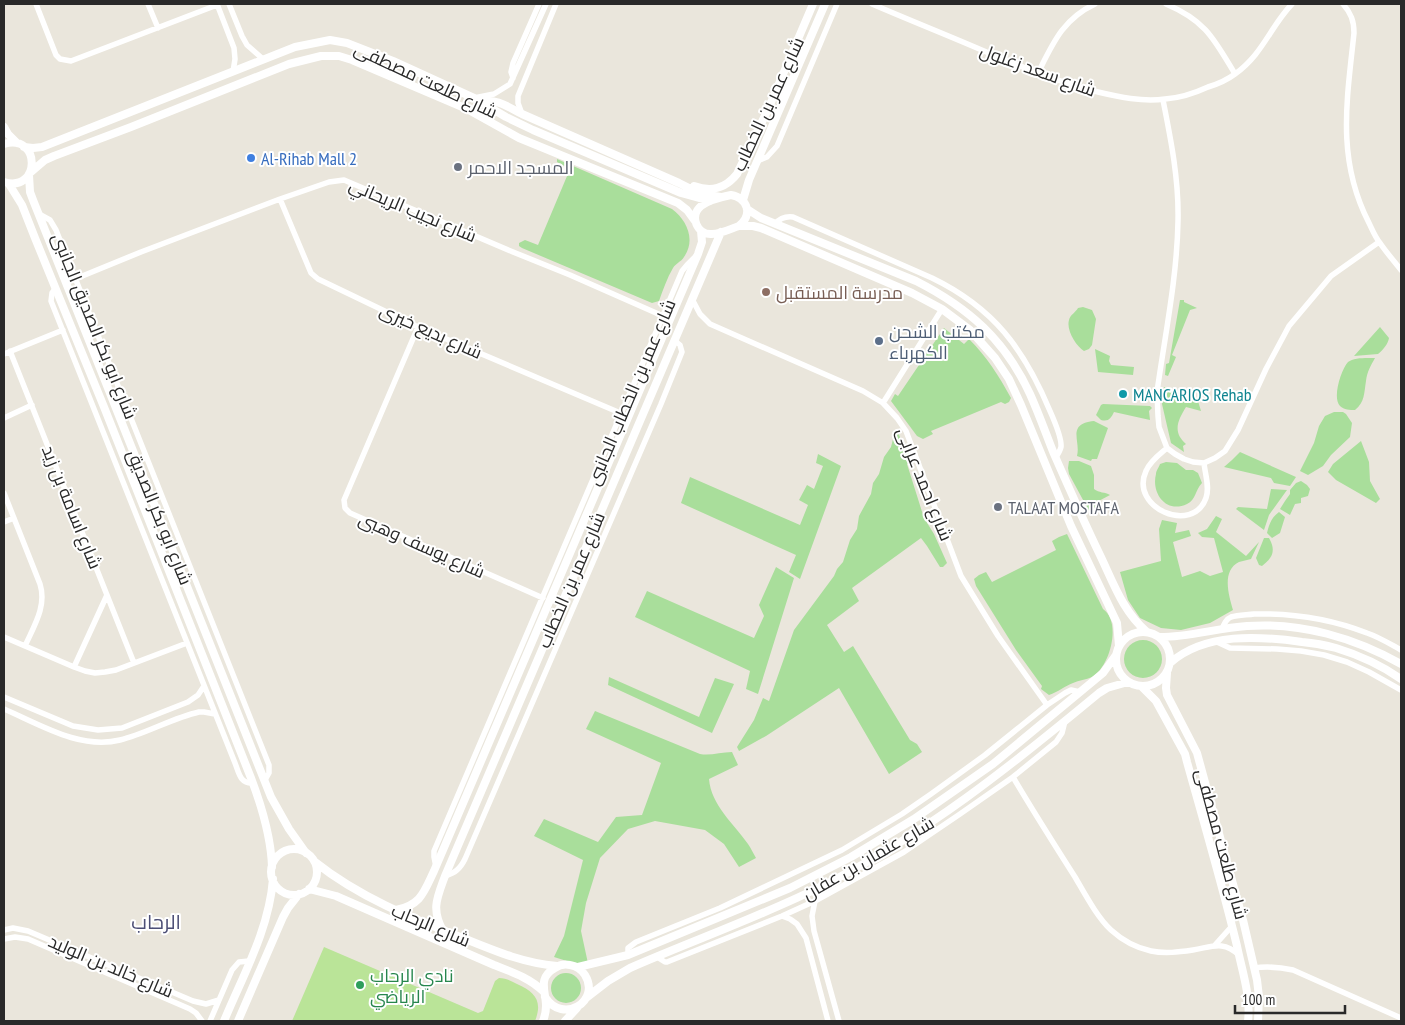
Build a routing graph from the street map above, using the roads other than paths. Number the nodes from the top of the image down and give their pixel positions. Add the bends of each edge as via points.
1 (36, 4) edge
2 (148, 4) edge
3 (229, 4) edge
4 (539, 4) edge
5 (546, 4) edge
6 (556, 4) edge
7 (813, 4) edge
8 (824, 4) edge
9 (837, 4) edge
10 (872, 4) edge
11 (1095, 4) edge
12 (1166, 4) edge
13 (1292, 4) edge
14 (1344, 4) edge
15 (217, 5) edge
16 (158, 28) junction
17 (264, 60) junction
18 (391, 60) junction
19 (233, 72) junction
20 (385, 73) junction
21 (1038, 73) junction
22 (1235, 74) junction
23 (513, 80) junction
24 (477, 100) junction
25 (1163, 100) junction
26 (522, 114) junction
27 (4, 127) edge
28 (16, 143) junction
29 (4, 144) edge
30 (24, 147) junction
31 (757, 161) junction
32 (30, 173) junction
33 (6, 183) edge
34 (679, 183) junction
35 (721, 198) junction
36 (280, 199) junction
37 (743, 200) junction
38 (710, 201) junction
39 (747, 209) junction
40 (39, 214) junction
41 (695, 221) junction
42 (775, 224) junction
43 (739, 226) junction
44 (701, 231) junction
45 (721, 232) junction
46 (1379, 242) junction
47 (842, 251) junction
48 (698, 254) junction
49 (838, 262) junction
50 (1401, 270) edge
51 (75, 278) junction
52 (56, 289) junction
53 (692, 299) junction
54 (942, 309) junction
55 (663, 316) junction
56 (418, 327) junction
57 (62, 330) junction
58 (674, 340) junction
59 (10, 351) junction
60 (4, 354) edge
61 (115, 403) junction
62 (883, 404) junction
63 (32, 405) junction
64 (104, 407) junction
65 (625, 416) junction
66 (4, 418) edge
67 (1167, 448) junction
68 (1056, 458) junction
69 (1204, 463) junction
70 (4, 493) edge
71 (14, 518) junction
72 (4, 522) edge
73 (569, 556) junction
74 (580, 561) junction
75 (107, 595) junction
76 (543, 598) junction
77 (1222, 629) junction
78 (1147, 632) junction
79 (4, 636) edge
80 (1160, 637) junction
81 (187, 642) junction
82 (1217, 642) junction
83 (25, 646) junction
84 (1119, 646) junction
85 (1401, 650) edge
86 (1116, 655) junction
87 (134, 663) junction
88 (1170, 663) junction
89 (1401, 664) edge
90 (74, 667) junction
91 (1167, 672) junction
92 (1401, 679) edge
93 (1128, 682) junction
94 (204, 686) junction
95 (1142, 687) junction
96 (1401, 690) edge
97 (1080, 692) junction
98 (4, 697) edge
99 (1047, 705) junction
100 (4, 709) edge
101 (215, 714) junction
102 (1065, 721) junction
103 (1013, 777) junction
104 (265, 780) junction
105 (253, 783) junction
106 (306, 852) junction
107 (315, 862) junction
108 (272, 867) junction
109 (436, 867) junction
110 (445, 876) junction
111 (273, 879) junction
112 (790, 888) junction
113 (309, 889) junction
114 (299, 894) junction
115 (795, 900) junction
116 (815, 901) junction
117 (396, 910) junction
118 (782, 916) junction
119 (1232, 926) junction
120 (4, 930) edge
121 (443, 931) junction
122 (4, 939) edge
123 (1215, 945) junction
124 (628, 955) junction
125 (1239, 955) junction
126 (657, 957) junction
127 (249, 962) junction
128 (557, 966) junction
129 (578, 967) junction
130 (1254, 968) junction
131 (121, 971) junction
132 (118, 978) junction
133 (545, 994) junction
134 (586, 998) junction
135 (219, 1000) junction
136 (577, 1007) junction
137 (1401, 1018) edge
138 (202, 1021) edge
139 (210, 1021) edge
140 (224, 1021) edge
141 (238, 1021) edge
142 (543, 1021) edge
143 (565, 1021) edge
144 (828, 1021) edge
145 (839, 1021) edge
146 (1248, 1021) edge
147 (1258, 1021) edge

1 - 16 street via 56,55 65,61
2 - 16 street
3 - 17 street via 244,41
4 - 23 street via 512,67
5 - 23 street
6 - 26 street via 519,92 518,104
7 - 34 street, شارع عمر بن الخطاب via 737,174 729,183 713,190
8 - 31 street, شارع عمر بن الخطاب
9 - 31 street via 777,146 767,157
10 - 21 street, شارع سعد زغلول
11 - 21 street via 1082,10 1058,34
12 - 22 street via 1185,13 1209,33
13 - 22 street, شارع سعد زغلول via 1254,58
14 - 46 street via 1354,22 1346,109 1347,155 1362,210
15 - 16 street
15 - 19 street via 234,48
17 - 18 street, شارع طلعت مصطفى via 305,44 330,40
17 - 19 street, شارع طلعت مصطفى
18 - 20 street
18 - 24 street, شارع طلعت مصطفى
19 - 30 street, شارع طلعت مصطفى via 42,147
20 - 32 street, شارع طلعت مصطفى via 339,56 305,59 60,153
20 - 41 street, شارع طلعت مصطفى via 529,142 678,203
21 - 25 street, شارع سعد زغلول via 1112,96
22 - 25 street, شارع سعد زغلول via 1199,91
23 - 24 street via 506,88
24 - 26 street via 497,102
24 - 38 street, شارع طلعت مصطفى via 542,134 681,193
25 - 67 street via 1176,174 1178,220 1175,276 1157,392 1159,427
26 - 34 street
27 - 28 street
28 - 29 street
28 - 30 street
30 - 32 street, شارع ابو بكر الصديق via 32,161
31 - 37 street, شارع عمر بن الخطاب
32 - 33 street, شارع طلعت مصطفى via 20,182
32 - 40 street, شارع ابو بكر الصديق via 30,192
33 - 52 street, شارع ابو بكر الصديق via 22,205
34 - 35 street via 701,194
35 - 37 street via 731,194
35 - 38 street
36 - 51 street, شارع نجيب الريحاني
36 - 55 street, شارع نجيب الريحاني via 344,180
36 - 56 street, شارع بديع خيرى via 311,274
37 - 39 street
38 - 41 street via 700,207
39 - 42 street
39 - 43 street via 746,217
40 - 51 street, شارع ابو بكر الصديق الجانبى via 54,225
40 - 61 street, شارع ابو بكر الصديق
41 - 44 street
42 - 47 street
42 - 68 street via 783,217 793,217 932,278 975,303 1010,339 1033,374 1061,441
43 - 45 street
43 - 49 street via 762,228
44 - 45 street via 709,234
44 - 48 street, شارع عمر بن الخطاب
45 - 53 street, شارع عمر بن الخطاب
46 - 50 street
46 - 69 street via 1331,276 1289,326 1232,442 1225,451
47 - 49 street
47 - 68 street via 940,293 975,318 997,341 1019,373
48 - 55 street, شارع عمر بن الخطاب الجانبى via 682,271
48 - 65 street, شارع عمر بن الخطاب
49 - 54 street
51 - 104 street, شارع ابو بكر الصديق الجانبى via 269,765
52 - 57 street, شارع ابو بكر الصديق الجانبى via 51,301
52 - 64 street, شارع ابو بكر الصديق
53 - 58 street, شارع عمر بن الخطاب
53 - 62 street, شارع احمد عرابى via 710,324 863,391
54 - 62 street
54 - 84 street via 977,337 1009,379 1072,528 1117,623
55 - 65 street, شارع عمر بن الخطاب الجانبى
56 - 65 street, شارع بديع خيرى
56 - 76 street, شارع يوسف وهبى via 344,500 345,508 404,538
57 - 59 street
57 - 81 street, شارع ابو بكر الصديق الجانبى
58 - 74 street, شارع عمر بن الخطاب
58 - 110 street, شارع عمر بن الخطاب الجانبى via 682,352 661,404 465,859 457,870
59 - 60 street
59 - 63 street, شارع اسامة بن زيد
61 - 64 street
61 - 104 street, شارع ابو بكر الصديق
62 - 99 street, شارع احمد عرابى via 901,423 910,440 961,576
63 - 66 street
63 - 75 street, شارع اسامة بن زيد
64 - 105 street, شارع ابو بكر الصديق
65 - 73 street, شارع عمر بن الخطاب
65 - 76 street, شارع عمر بن الخطاب الجانبى
67 - 69 street via 1184,459
67 - 69 street via 1150,464 1144,477 1144,492 1148,500 1161,511 1186,515 1199,509 1208,490
68 - 78 street via 1122,601
70 - 71 street
71 - 72 street
71 - 83 street via 43,596 42,609
73 - 74 street
73 - 109 street, شارع عمر بن الخطاب
74 - 110 street, شارع عمر بن الخطاب
75 - 87 street, شارع اسامة بن زيد
75 - 90 street
76 - 109 street, شارع عمر بن الخطاب الجانبى via 434,851
77 - 80 street via 1182,637
77 - 85 street via 1231,617 1260,614 1299,616 1359,630
77 - 89 street via 1269,626 1320,632 1357,642
78 - 80 street
78 - 84 street via 1131,635
79 - 83 street
80 - 88 street via 1169,649
81 - 87 street
81 - 94 street, شارع ابو بكر الصديق الجانبى
82 - 88 street via 1185,652
82 - 92 street via 1262,638 1334,647 1371,661
82 - 96 street via 1230,648 1324,655 1347,662
83 - 90 street
84 - 86 street
86 - 93 street via 1118,671
86 - 97 street, شارع عثمان بن عفان via 1103,673
87 - 90 street via 106,672
88 - 91 street
91 - 95 street via 1161,680
91 - 130 street, شارع طلعت مصطفى via 1167,695 1196,753
93 - 95 street
93 - 102 street, شارع عثمان بن عفان via 1098,693
94 - 98 street via 188,702 122,728 107,730 74,726
94 - 101 street, شارع ابو بكر الصديق الجانبى
95 - 119 street, شارع طلعت مصطفى via 1156,700 1185,754
97 - 99 street via 1068,691
97 - 112 street, شارع عثمان بن عفان via 992,764 923,813 857,854
99 - 124 street via 986,755 924,799 842,850 720,908 636,942 628,948
100 - 101 street via 88,742 120,740 199,712
101 - 105 street, شارع ابو بكر الصديق الجانبى via 241,778 246,783
102 - 103 street via 1056,742
102 - 115 street, شارع عثمان بن عفان via 963,801 910,837
103 - 116 street via 904,852
103 - 123 street via 1081,888 1111,930 1131,944 1151,951 1173,952
104 - 106 street, شارع ابو بكر الصديق via 283,820
105 - 108 street, شارع ابو بكر الصديق via 267,825
106 - 107 street
106 - 108 street via 290,850 282,853
107 - 113 street via 316,879
107 - 117 street, شارع الرحاب via 358,892
108 - 111 street
109 - 117 street, شارع عمر بن الخطاب via 415,904
110 - 121 street, شارع عمر بن الخطاب via 435,908
111 - 114 street via 280,890
111 - 127 street via 266,920
112 - 115 street
112 - 124 street, شارع عثمان بن عفان
113 - 114 street
113 - 133 street, شارع الرحاب via 336,896 512,972 537,984
114 - 141 street via 283,917
115 - 126 street, شارع عثمان بن عفان
116 - 118 street
116 - 145 street via 814,931
117 - 121 street, شارع الرحاب
118 - 126 street via 667,962
118 - 144 street via 803,931
119 - 123 street
119 - 125 street, شارع طلعت مصطفى
120 - 131 street, شارع خالد بن الوليد via 28,931
121 - 128 street, شارع الرحاب via 512,958
122 - 132 street, شارع خالد بن الوليد via 28,939
123 - 125 street via 1228,947
124 - 129 street, شارع عثمان بن عفان
125 - 146 street, شارع طلعت مصطفى via 1247,988
126 - 134 street, شارع عثمان بن عفان via 630,968
127 - 135 street via 235,965
127 - 140 street
128 - 129 street
128 - 133 street via 548,974 543,986
129 - 134 street via 587,977 589,991
130 - 137 street via 1267,966 1292,970
130 - 147 street, شارع طلعت مصطفى via 1258,980
131 - 132 street
131 - 135 street, شارع خالد بن الوليد via 193,1001 206,1004
132 - 138 street, شارع خالد بن الوليد via 190,1009
133 - 136 street via 549,1002 559,1009
133 - 142 street
134 - 136 street
135 - 139 street
136 - 143 street

